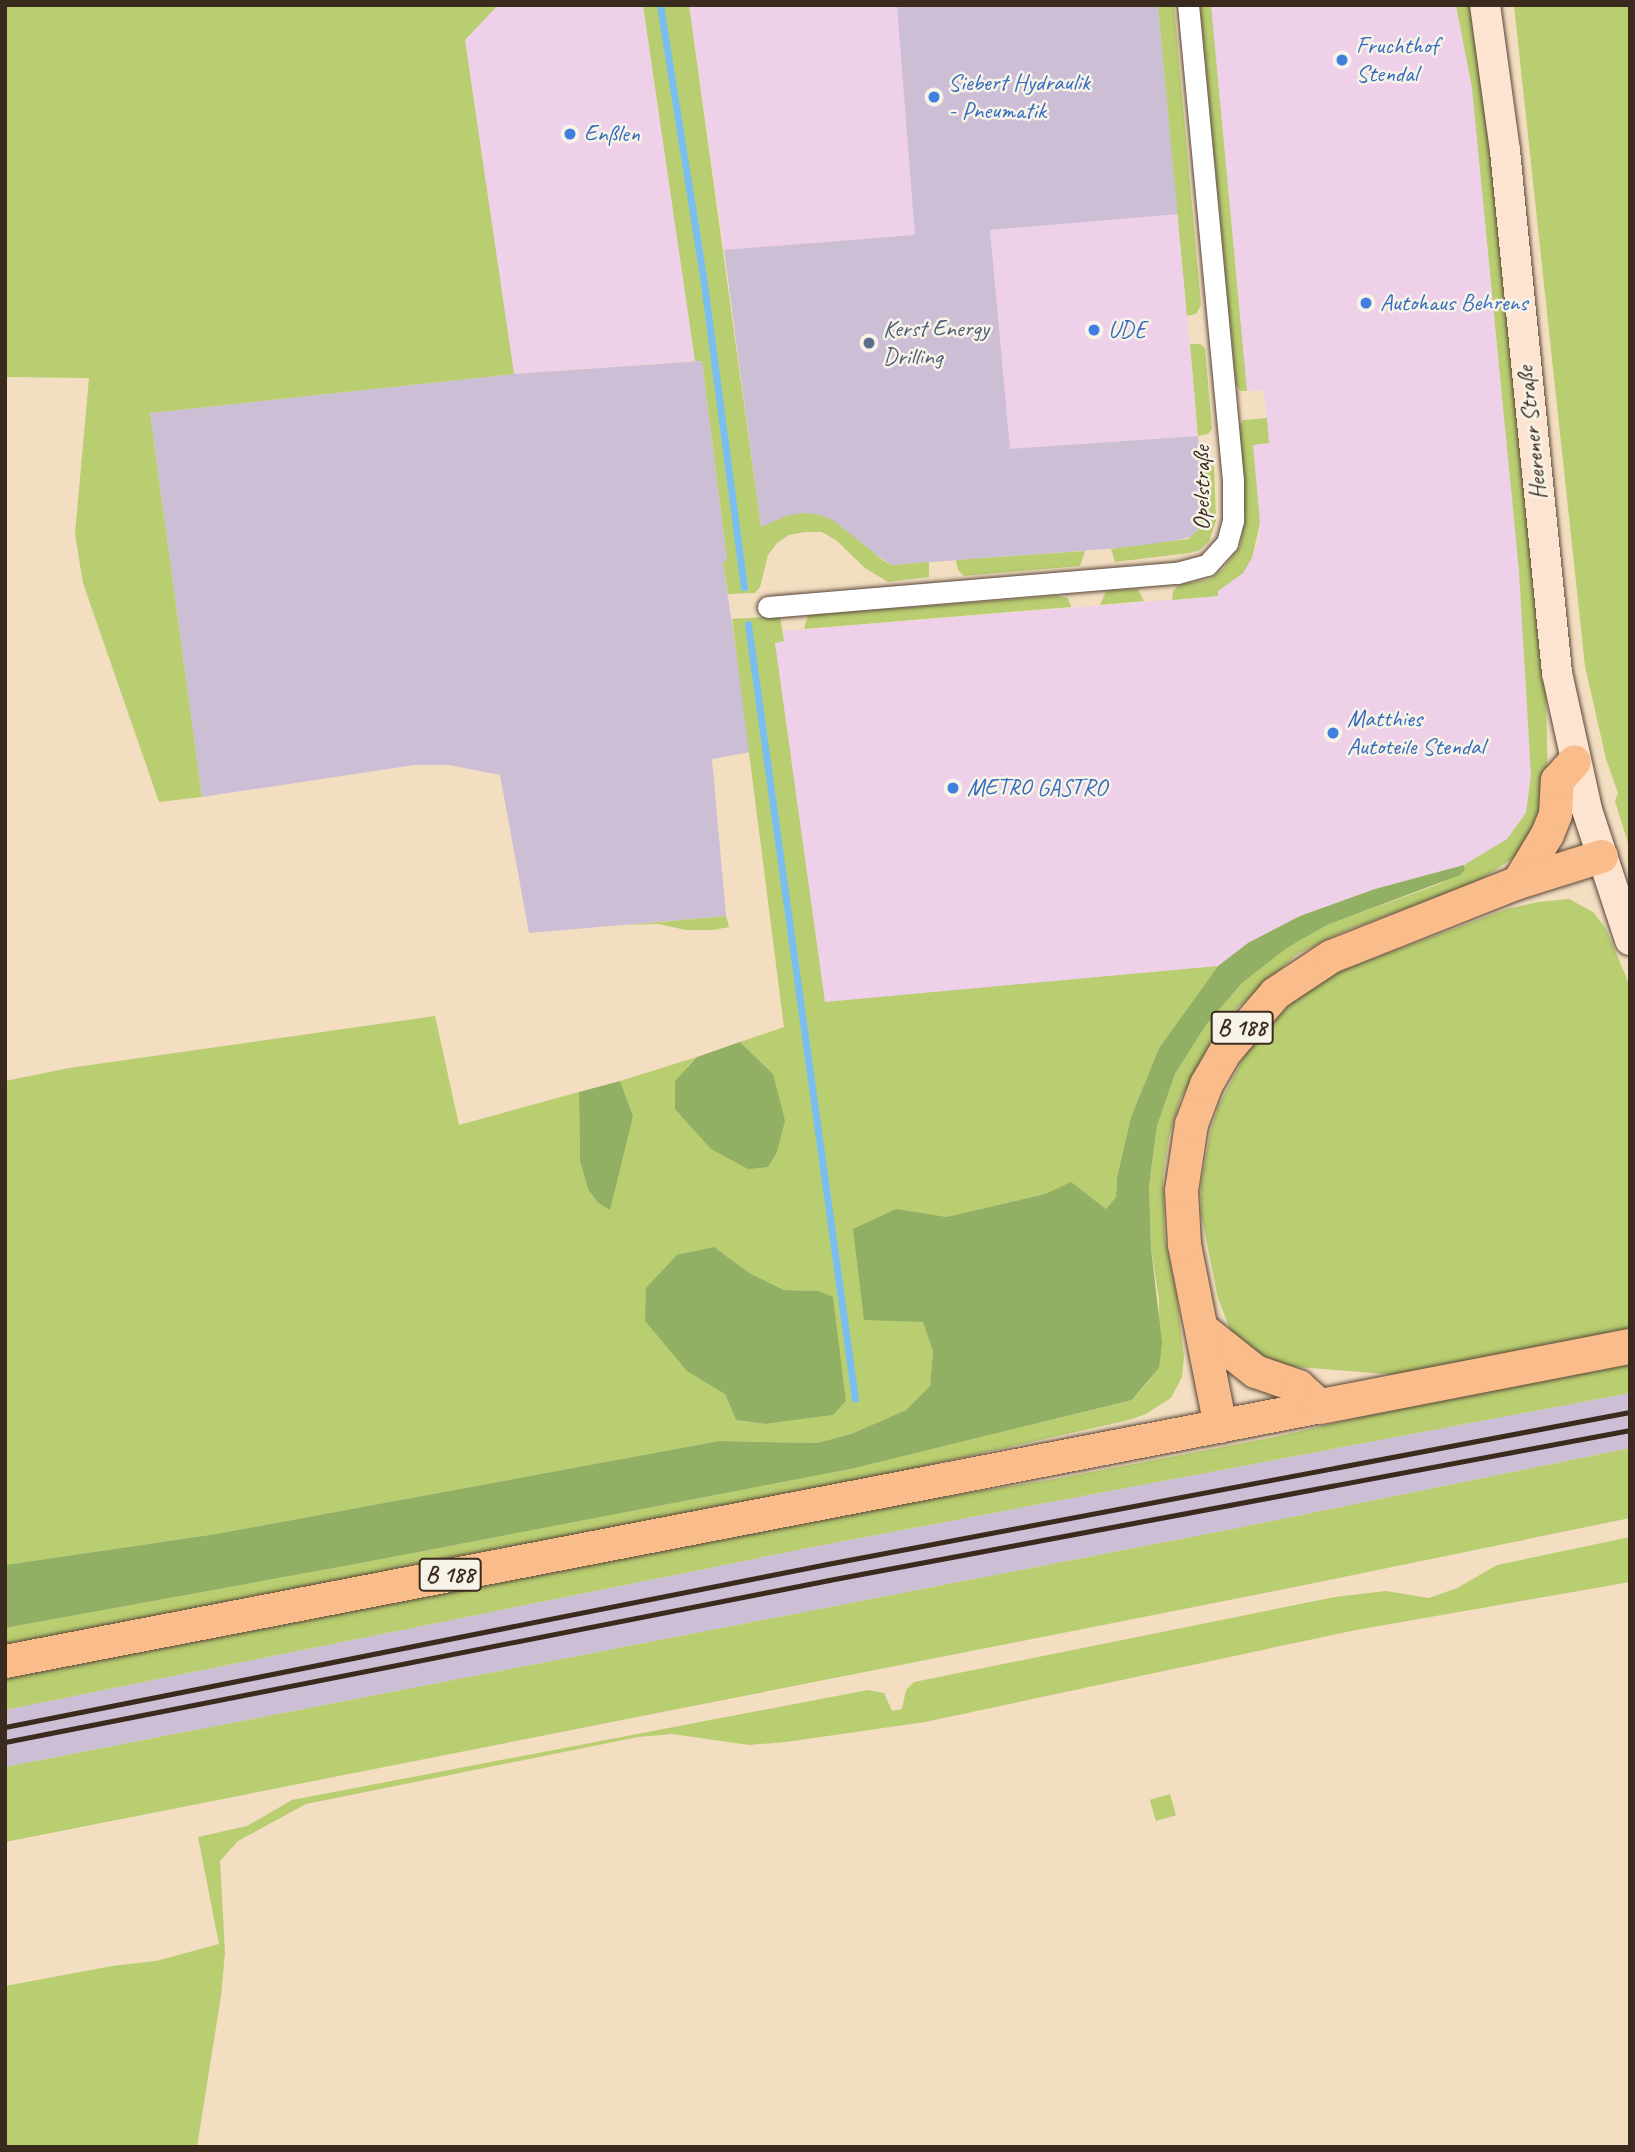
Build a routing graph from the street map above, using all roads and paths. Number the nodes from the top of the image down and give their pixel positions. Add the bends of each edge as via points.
1 (1188, 5) edge
2 (1485, 5) edge
3 (768, 607) dead end
4 (1574, 761) junction
5 (1601, 856) junction
6 (1518, 882) junction
7 (1630, 940) edge
8 (1202, 1329) junction
9 (1630, 1346) edge
10 (1320, 1406) junction
11 (1220, 1426) junction
12 (5, 1661) edge

1 - 3 street, Opelstraße via 1233,480 1233,520 1227,543 1207,565 1177,573
2 - 4 main road, Heerener Straße via 1505,151 1549,613
4 - 5 main road, Heerener Straße
4 - 6 main road via 1557,780 1555,814
5 - 6 main road, B 188
5 - 7 main road, Heerener Straße
6 - 8 main road, B 188 via 1324,959 1275,993 1237,1034 1198,1104 1183,1166 1184,1244
8 - 10 main road via 1255,1371 1298,1387
8 - 11 main road, B 188
9 - 10 highway, B 188
10 - 11 main road, B 188
11 - 12 main road, B 188

